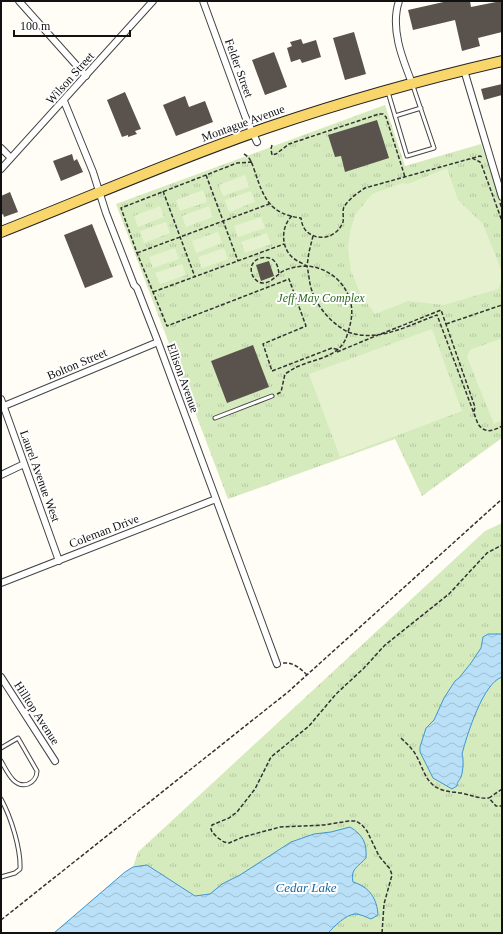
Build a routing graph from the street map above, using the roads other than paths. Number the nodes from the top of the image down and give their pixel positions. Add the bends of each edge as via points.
1 (19, 1) edge
2 (153, 1) edge
3 (203, 1) edge
4 (399, 1) edge
5 (502, 61) edge
6 (464, 70) junction
7 (86, 76) junction
8 (412, 83) junction
9 (387, 91) junction
10 (64, 101) junction
11 (421, 108) junction
12 (395, 116) junction
13 (255, 137) junction
14 (1, 148) edge
15 (11, 158) junction
16 (1, 168) edge
17 (99, 193) junction
18 (501, 199) edge
19 (1, 232) edge
20 (158, 342) junction
21 (272, 396) road end
22 (1, 399) edge
23 (4, 406) junction
24 (215, 418) dead end
25 (24, 464) junction
26 (1, 475) edge
27 (216, 499) junction
28 (59, 561) junction
29 (1, 583) edge
30 (277, 664) road end
31 (1, 677) edge
32 (1, 748) edge
33 (1, 761) edge
34 (55, 761) dead end
35 (1, 799) edge
36 (1, 877) edge

1 - 7 street
2 - 7 street, Wilson Street
3 - 13 street, Felder Street
4 - 8 street via 396,12 397,35
5 - 6 main road, Montague Avenue
6 - 8 main road, Montague Avenue
6 - 18 street
7 - 10 street, Wilson Street
8 - 9 main road, Montague Avenue
8 - 11 lane
9 - 12 lane
9 - 13 main road, Montague Avenue
10 - 15 street, Wilson Street
10 - 17 street, Ellison Avenue
11 - 12 lane
11 - 12 lane via 434,148 407,156
13 - 17 main road, Montague Avenue
14 - 15 street
15 - 16 street, Wilson Street
17 - 19 main road, Montague Avenue
17 - 20 street, Ellison Avenue
20 - 23 street, Bolton Street
20 - 27 street, Ellison Avenue
21 - 24 lane
22 - 23 street, Laurel Avenue West
23 - 25 street, Laurel Avenue West
25 - 26 street
25 - 28 street, Laurel Avenue West
27 - 28 street, Coleman Drive
27 - 30 street, Ellison Avenue
28 - 29 street, Coleman Drive
31 - 34 street, Hilltop Avenue
32 - 33 lane via 18,738 37,775 32,782 25,785 17,784
35 - 36 lane via 8,811 21,858 20,869 15,874

